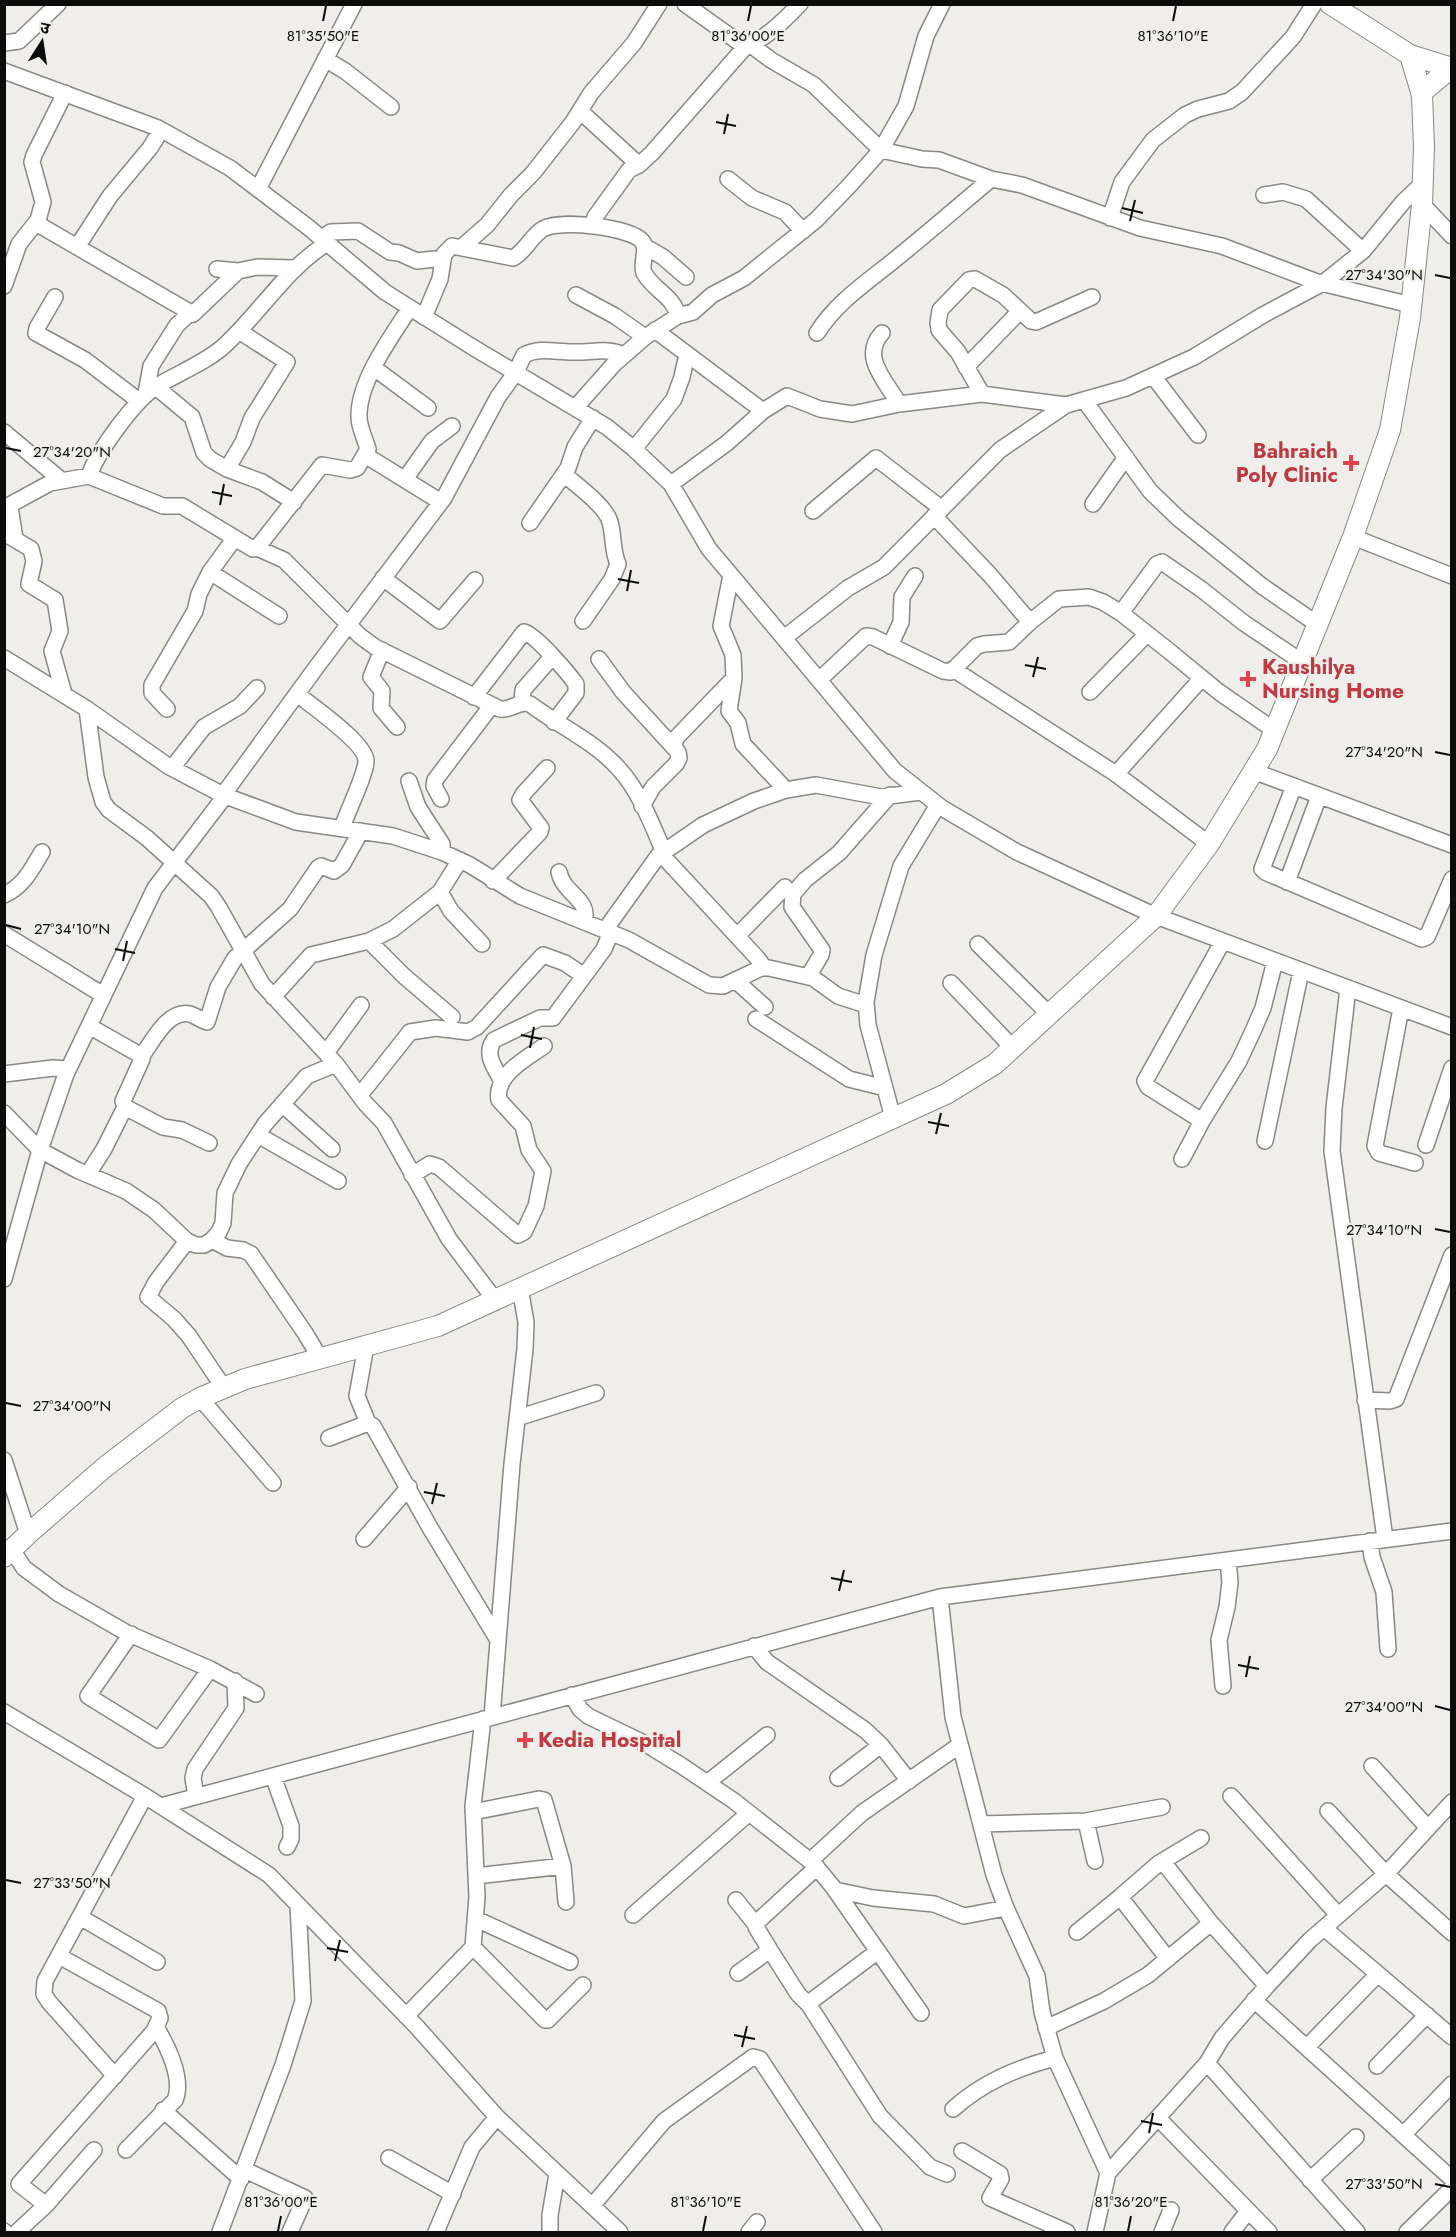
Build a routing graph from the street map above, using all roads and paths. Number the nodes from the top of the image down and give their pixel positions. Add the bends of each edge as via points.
1 (58, 4) edge
2 (354, 4) edge
3 (658, 4) edge
4 (685, 4) edge
5 (800, 4) edge
6 (942, 4) edge
7 (1314, 4) edge
8 (1330, 4) edge
9 (749, 45) junction
10 (6, 46) edge
11 (1410, 55) junction
12 (325, 59) junction
13 (1451, 68) edge
14 (5, 72) edge
15 (65, 93) junction
16 (1421, 93) junction
17 (391, 107) dead end
18 (580, 111) junction
19 (161, 130) junction
20 (881, 150) junction
21 (639, 165) junction
22 (728, 179) dead end
23 (991, 179) junction
24 (1422, 184) junction
25 (258, 189) junction
26 (1264, 195) dead end
27 (1422, 204) junction
28 (1110, 218) junction
29 (38, 220) junction
30 (592, 226) junction
31 (803, 231) junction
32 (1452, 236) edge
33 (324, 241) junction
34 (462, 246) junction
35 (644, 246) junction
36 (77, 248) junction
37 (1363, 251) junction
38 (443, 261) junction
39 (294, 268) junction
40 (217, 269) dead end
41 (238, 271) junction
42 (686, 277) dead end
43 (1323, 283) junction
44 (4, 286) edge
45 (576, 295) dead end
46 (55, 297) dead end
47 (1092, 297) dead end
48 (1411, 305) junction
49 (410, 308) junction
50 (1020, 311) junction
51 (190, 313) junction
52 (678, 316) junction
53 (424, 317) junction
54 (238, 331) junction
55 (817, 333) dead end
56 (882, 333) dead end
57 (650, 334) junction
58 (687, 354) junction
59 (624, 355) junction
60 (966, 367) junction
61 (374, 368) junction
62 (516, 372) junction
63 (1153, 376) junction
64 (147, 394) junction
65 (982, 394) junction
66 (1084, 400) junction
67 (899, 404) junction
68 (1066, 405) junction
69 (576, 407) junction
70 (428, 408) dead end
71 (763, 411) junction
72 (593, 418) junction
73 (452, 426) dead end
74 (4, 432) edge
75 (1198, 435) dead end
76 (634, 449) junction
77 (365, 455) junction
78 (1126, 457) junction
79 (227, 469) junction
80 (564, 474) junction
81 (89, 476) junction
82 (405, 479) junction
83 (61, 480) junction
84 (671, 484) junction
85 (294, 502) junction
86 (441, 502) junction
87 (1093, 504) dead end
88 (7, 508) edge
89 (813, 511) dead end
90 (938, 513) junction
91 (530, 523) dead end
92 (10, 536) edge
93 (1353, 537) junction
94 (234, 539) junction
95 (257, 548) junction
96 (210, 572) junction
97 (731, 575) junction
98 (915, 576) dead end
99 (1452, 576) edge
100 (383, 578) junction
101 (475, 580) dead end
102 (1121, 613) junction
103 (279, 616) dead end
104 (583, 621) dead end
105 (1030, 622) junction
106 (349, 624) junction
107 (1317, 624) junction
108 (1147, 634) junction
109 (784, 638) junction
110 (890, 646) junction
111 (382, 650) junction
112 (552, 657) junction
113 (4, 658) edge
114 (599, 659) dead end
115 (1302, 662) junction
116 (953, 669) junction
117 (734, 678) junction
118 (1202, 678) junction
119 (819, 680) junction
120 (257, 688) dead end
121 (1090, 692) dead end
122 (64, 694) junction
123 (297, 694) junction
124 (474, 697) junction
125 (522, 703) junction
126 (492, 705) junction
127 (87, 709) junction
128 (167, 709) dead end
129 (554, 722) junction
130 (397, 727) dead end
131 (1274, 730) junction
132 (674, 745) junction
133 (172, 768) junction
134 (547, 768) dead end
135 (1253, 771) junction
136 (1116, 774) junction
137 (409, 781) dead end
138 (1294, 786) junction
139 (786, 789) junction
140 (921, 792) junction
141 (224, 795) junction
142 (890, 795) junction
143 (1319, 796) junction
144 (441, 799) dead end
145 (938, 805) junction
146 (642, 806) junction
147 (342, 828) junction
148 (361, 831) junction
149 (1209, 844) junction
150 (1452, 845) edge
151 (42, 852) dead end
152 (442, 852) junction
153 (663, 853) junction
154 (460, 860) junction
155 (173, 864) junction
156 (559, 872) dead end
157 (1452, 879) edge
158 (493, 881) junction
159 (1287, 882) junction
160 (785, 887) dead end
161 (440, 892) junction
162 (4, 896) edge
163 (1156, 916) junction
164 (584, 922) junction
165 (608, 931) junction
166 (4, 934) edge
167 (737, 936) junction
168 (369, 941) junction
169 (1222, 941) junction
170 (482, 944) dead end
171 (978, 944) dead end
172 (242, 950) junction
173 (1275, 961) junction
174 (765, 968) junction
175 (1301, 971) junction
176 (584, 976) junction
177 (808, 977) junction
178 (735, 980) junction
179 (951, 983) dead end
180 (1348, 988) junction
181 (104, 995) junction
182 (273, 997) junction
183 (361, 1005) dead end
184 (866, 1005) junction
185 (1401, 1008) junction
186 (1049, 1014) junction
187 (452, 1017) dead end
188 (89, 1026) junction
189 (1452, 1027) edge
190 (544, 1046) dead end
191 (1013, 1048) junction
192 (141, 1057) junction
193 (331, 1058) junction
194 (1452, 1068) edge
195 (68, 1069) junction
196 (4, 1074) edge
197 (502, 1080) junction
198 (885, 1088) junction
199 (360, 1095) junction
200 (282, 1104) junction
201 (125, 1107) junction
202 (4, 1113) edge
203 (893, 1118) junction
204 (1202, 1121) junction
205 (258, 1135) junction
206 (1265, 1141) dead end
207 (209, 1143) dead end
208 (1426, 1145) dead end
209 (332, 1149) dead end
210 (40, 1150) junction
211 (1182, 1159) dead end
212 (1415, 1163) dead end
213 (87, 1174) junction
214 (412, 1175) junction
215 (338, 1181) dead end
216 (212, 1240) junction
217 (187, 1241) junction
218 (1452, 1255) edge
219 (4, 1279) edge
220 (520, 1288) junction
221 (495, 1300) junction
222 (366, 1346) junction
223 (320, 1358) junction
224 (224, 1388) junction
225 (596, 1392) dead end
226 (200, 1398) junction
227 (1365, 1400) junction
228 (517, 1418) junction
229 (368, 1423) junction
230 (329, 1438) dead end
231 (4, 1460) edge
232 (273, 1483) dead end
233 (409, 1487) junction
234 (1452, 1531) edge
235 (28, 1534) junction
236 (364, 1539) dead end
237 (1377, 1540) junction
238 (8, 1553) edge
239 (1228, 1560) junction
240 (940, 1597) junction
241 (131, 1634) junction
242 (498, 1640) junction
243 (754, 1646) junction
244 (1388, 1649) dead end
245 (210, 1669) junction
246 (235, 1681) junction
247 (1223, 1686) dead end
248 (256, 1694) dead end
249 (572, 1695) junction
250 (4, 1712) edge
251 (488, 1718) junction
252 (767, 1735) dead end
253 (960, 1744) junction
254 (881, 1745) junction
255 (1372, 1766) dead end
256 (273, 1776) junction
257 (838, 1778) dead end
258 (909, 1781) junction
259 (708, 1783) junction
260 (145, 1796) junction
261 (196, 1796) junction
262 (1231, 1796) dead end
263 (1452, 1802) edge
264 (161, 1806) junction
265 (1162, 1807) dead end
266 (1328, 1811) dead end
267 (473, 1812) junction
268 (749, 1813) junction
269 (1086, 1821) junction
270 (981, 1824) junction
271 (1428, 1828) junction
272 (1201, 1838) dead end
273 (287, 1847) dead end
274 (1095, 1861) dead end
275 (1161, 1862) junction
276 (814, 1864) junction
277 (563, 1866) junction
278 (1386, 1874) junction
279 (476, 1876) junction
280 (835, 1890) junction
281 (1120, 1898) junction
282 (736, 1900) dead end
283 (566, 1902) dead end
284 (298, 1905) junction
285 (1006, 1908) junction
286 (633, 1915) dead end
287 (1338, 1915) junction
288 (80, 1917) junction
289 (476, 1919) junction
290 (1211, 1923) junction
291 (756, 1925) junction
292 (1324, 1928) junction
293 (1077, 1932) dead end
294 (1452, 1933) edge
295 (473, 1947) junction
296 (770, 1950) junction
297 (878, 1951) junction
298 (59, 1956) junction
299 (1168, 1959) junction
300 (157, 1962) dead end
301 (570, 1962) dead end
302 (738, 1973) dead end
303 (1378, 1974) junction
304 (583, 1985) dead end
305 (1267, 1986) junction
306 (1254, 2000) junction
307 (809, 2005) junction
308 (921, 2013) dead end
309 (1427, 2015) junction
310 (406, 2016) junction
311 (156, 2027) junction
312 (1046, 2028) junction
313 (1452, 2037) edge
314 (1307, 2047) junction
315 (1055, 2058) junction
316 (1207, 2063) junction
317 (1377, 2066) dead end
318 (115, 2076) junction
319 (1452, 2084) edge
320 (953, 2109) dead end
321 (163, 2110) junction
322 (497, 2117) junction
323 (1158, 2118) junction
324 (1404, 2135) junction
325 (1356, 2137) dead end
326 (94, 2150) dead end
327 (126, 2150) dead end
328 (962, 2151) dead end
329 (389, 2158) dead end
330 (1108, 2173) junction
331 (243, 2174) junction
332 (557, 2174) junction
333 (947, 2174) dead end
334 (1450, 2178) edge
335 (1310, 2180) junction
336 (453, 2194) junction
337 (46, 2205) junction
338 (592, 2206) junction
339 (1171, 2210) dead end
340 (1248, 2211) junction
341 (17, 2232) edge
342 (220, 2232) edge
343 (290, 2232) edge
344 (436, 2232) edge
345 (550, 2232) edge
346 (620, 2232) edge
347 (874, 2232) edge
348 (1067, 2232) edge
349 (1095, 2232) edge
350 (1162, 2232) edge
351 (1232, 2232) edge
352 (1269, 2232) edge
353 (1357, 2232) edge
354 (1407, 2232) edge

1 - 10 street via 32,31
2 - 12 street
3 - 18 street via 634,43 596,86
4 - 9 street via 741,44
5 - 9 street
6 - 20 street via 926,36 906,106
7 - 28 street via 1293,37 1242,92 1228,101 1185,115 1153,140 1122,182
8 - 11 main road
9 - 20 street via 814,85
9 - 21 street
11 - 13 main road
11 - 16 main road
12 - 17 street
12 - 25 street
13 - 16 main road
14 - 15 street
15 - 19 street
15 - 29 street via 34,155 33,168 43,202
16 - 24 main road
18 - 21 street
18 - 34 street via 527,180
19 - 25 street via 230,168
19 - 36 street via 110,196
20 - 23 street via 939,160
20 - 31 street
21 - 30 street via 629,170
22 - 31 street via 752,198 785,212
23 - 28 street via 1022,185
23 - 55 street via 843,300
24 - 27 main road
24 - 37 street
25 - 33 street
26 - 37 street via 1283,192 1306,199
27 - 32 street
27 - 48 main road
28 - 43 street via 1222,246
29 - 36 street via 41,226
29 - 44 street via 19,244
30 - 34 street via 543,229 513,258
30 - 35 street via 626,233
31 - 52 street via 744,278 712,295 693,312
33 - 38 street via 331,232 358,231 390,252 417,261
33 - 39 street
33 - 49 street
34 - 38 street via 448,249
35 - 42 street
35 - 52 street via 645,275 673,303
36 - 51 street
37 - 43 street
38 - 53 street
39 - 41 street
39 - 54 street
40 - 41 street
41 - 51 street via 195,314
43 - 48 street
43 - 63 street via 1194,357
45 - 57 street
46 - 64 street via 36,333
47 - 50 street via 1036,322
48 - 93 main road via 1390,430
49 - 53 street
49 - 61 street
50 - 60 street
50 - 60 street via 1003,295 972,279 940,310 939,330
51 - 64 street via 177,325 151,366
52 - 57 street
53 - 62 street
54 - 64 street via 213,354
54 - 79 street via 287,362 252,418
56 - 67 street via 874,344 873,362
57 - 58 street
57 - 59 street
58 - 71 street
58 - 76 street via 674,399
59 - 62 street via 611,350 540,350 524,355
59 - 69 street
60 - 65 street
61 - 70 street
61 - 77 street via 363,392 359,418 368,449
62 - 69 street
62 - 86 street via 498,397
63 - 66 street
63 - 75 street
64 - 79 street via 192,417 204,453
64 - 81 street via 98,457
65 - 67 street
65 - 68 street
66 - 68 street
66 - 78 street
67 - 71 street via 852,414 820,409 787,396
68 - 90 street via 1000,450
69 - 72 street
71 - 84 street
72 - 76 street
72 - 80 street
73 - 82 street via 432,441
74 - 83 street
76 - 84 street
77 - 82 street
77 - 85 street via 354,470 322,465
78 - 87 street
78 - 107 street via 1150,491 1179,519 1262,586
79 - 85 street via 262,482
80 - 91 street
80 - 104 street via 608,516 615,540 616,572
81 - 83 street
81 - 94 street via 163,506 182,506
82 - 86 street
83 - 88 street via 39,488
84 - 97 street via 709,549
85 - 95 street
86 - 100 street
88 - 92 street
89 - 90 street via 876,458
90 - 105 street
90 - 109 street via 884,567 848,588
92 - 122 street via 31,549 34,556 29,584 55,600 60,631 52,651
93 - 99 street
93 - 107 main road
94 - 95 street
94 - 96 street
95 - 106 street via 284,560
96 - 103 street
96 - 128 street via 195,610 152,685 152,693
97 - 109 street
97 - 117 street via 721,626 733,656
98 - 110 street via 902,597 901,622
100 - 101 street via 440,621
100 - 106 street
102 - 105 street via 1089,597 1072,597 1059,600
102 - 108 street
102 - 115 street via 1162,562
105 - 116 street via 1009,642 977,646
106 - 111 street
106 - 123 street
107 - 115 main road
108 - 118 street
108 - 121 street
109 - 119 street
110 - 116 street via 943,671
110 - 119 street via 866,636
111 - 124 street
111 - 130 street via 371,677 382,691 381,708
112 - 124 street via 531,634 524,632
112 - 125 street via 523,690
112 - 129 street via 577,688
113 - 122 street
114 - 132 street via 623,692
115 - 131 main road
116 - 136 street
117 - 132 street via 676,738
117 - 139 street via 729,711 738,723 743,744
118 - 131 street
118 - 136 street
119 - 140 street via 895,771
120 - 133 street via 240,706 204,727
122 - 127 street
123 - 141 street
123 - 147 street via 355,740 364,752 365,767
124 - 126 street
125 - 126 street via 508,710
125 - 129 street via 530,704
126 - 144 street via 435,780
127 - 133 street
127 - 155 street via 103,802
129 - 146 street via 610,760
131 - 135 main road
132 - 146 street via 679,758 676,764 653,787
133 - 141 street
134 - 158 street via 520,800 538,821 540,832
135 - 138 street
135 - 149 main road
136 - 149 street
137 - 152 street
138 - 143 street
138 - 159 street via 1262,868
139 - 142 street via 816,785 881,797
139 - 153 street via 702,825
140 - 142 street
140 - 145 street
141 - 147 street via 296,822
141 - 155 street
142 - 177 street via 839,853 793,894 792,908 822,950
143 - 150 street
143 - 159 street
145 - 163 street via 1017,852
145 - 184 street via 901,866 874,955
146 - 153 street
147 - 148 street
148 - 152 street via 393,836
148 - 172 street via 342,865 334,871 318,868 290,909
149 - 163 main road
151 - 162 street via 25,880
152 - 154 street
153 - 165 street
153 - 167 street
154 - 158 street
154 - 161 street
155 - 172 street via 211,896
155 - 181 street via 155,888
156 - 164 street via 563,884 584,905
157 - 159 street via 1427,937 1422,939
158 - 164 street
160 - 167 street
161 - 168 street via 393,929
161 - 170 street via 451,911
163 - 169 street
163 - 186 main road
164 - 165 street
165 - 176 street via 604,949
165 - 178 street via 709,985 723,986
166 - 181 street
167 - 174 street
168 - 182 street via 311,955
168 - 187 street
169 - 173 street
169 - 204 street via 1145,1081 1148,1087
171 - 186 street
172 - 182 street
172 - 192 street via 221,980 207,1022 188,1014 174,1017
173 - 175 street
173 - 204 street via 1253,1032
174 - 177 street
174 - 178 street
175 - 180 street
175 - 206 street
176 - 197 street via 553,1018 540,1018 494,1040 489,1052
176 - 199 street via 543,955 477,1027 468,1032 436,1028 410,1032
177 - 184 street via 838,996
178 - 198 street via 761,1013 849,1079
179 - 191 street
180 - 185 street
180 - 227 street via 1332,1151
181 - 188 street
182 - 193 street
183 - 193 street
184 - 198 street
185 - 189 street
185 - 212 street via 1375,1146 1379,1153
186 - 191 main road
188 - 192 street
188 - 195 street
190 - 197 street
191 - 203 main road via 995,1064 946,1094
192 - 201 street via 123,1101
193 - 199 street
193 - 200 street via 307,1076
194 - 208 street
195 - 196 street
195 - 210 street
197 - 214 street via 499,1100 523,1126 529,1150 543,1171 536,1206 525,1232 518,1235 439,1167 430,1164
198 - 203 street
199 - 214 street via 384,1123
200 - 205 street
200 - 209 street
201 - 207 street via 163,1127 182,1130
201 - 213 street
202 - 210 street
203 - 220 main road
204 - 211 street
205 - 215 street
205 - 216 street via 225,1193 223,1222
210 - 213 street
210 - 219 street
213 - 217 street via 141,1200
214 - 221 street via 448,1239
216 - 217 street via 204,1245
216 - 223 street via 251,1254
217 - 224 street via 148,1297 189,1336
218 - 227 street via 1396,1398
220 - 221 main road
220 - 228 street via 526,1322
221 - 222 main road via 438,1326
222 - 223 main road
222 - 229 street via 357,1396
223 - 224 main road
224 - 226 main road
225 - 228 street
226 - 232 street
226 - 235 main road via 105,1467
227 - 237 street
228 - 242 street
229 - 230 street
229 - 233 street via 373,1425
231 - 235 street
233 - 236 street
233 - 242 street
234 - 237 street
235 - 238 main road
237 - 239 street
237 - 244 street via 1372,1557 1384,1592
238 - 241 street via 58,1594
239 - 240 street
239 - 247 street via 1230,1582 1219,1640
240 - 243 street
240 - 253 street via 953,1717
241 - 245 street
241 - 245 street via 82,1695 159,1740
242 - 251 street
243 - 249 street
243 - 254 street via 767,1662 845,1714
245 - 246 street
246 - 248 street
246 - 261 street via 236,1708 195,1769
249 - 251 street
249 - 259 street via 588,1716 646,1744
250 - 260 street
251 - 256 street
251 - 267 street
252 - 259 street
253 - 258 street
253 - 270 street
254 - 257 street
254 - 258 street
255 - 271 street
256 - 261 street
256 - 273 street via 291,1826
258 - 276 street via 862,1813
259 - 268 street
260 - 264 street
260 - 288 street
261 - 264 street
262 - 287 street
263 - 271 street
264 - 284 street via 269,1875
265 - 269 street
266 - 278 street
267 - 277 street via 542,1798
267 - 279 street
268 - 276 street
268 - 286 street
269 - 270 street
269 - 274 street
270 - 285 street
271 - 278 street
272 - 275 street
275 - 281 street
275 - 290 street
276 - 280 street
276 - 291 street
277 - 279 street
277 - 283 street
278 - 287 street
278 - 294 street
279 - 289 street
280 - 285 street via 934,1904 964,1916
280 - 297 street
281 - 293 street
281 - 299 street
282 - 291 street
284 - 310 street
284 - 331 street via 303,2001
285 - 312 street via 1037,1976
287 - 292 street
288 - 298 street
288 - 300 street
289 - 295 street
289 - 301 street
290 - 299 street
290 - 305 street
291 - 296 street
292 - 303 street
292 - 305 street
295 - 304 street via 545,2020
295 - 310 street
296 - 302 street
296 - 307 street
297 - 307 street
297 - 308 street
298 - 311 street via 158,2011
298 - 318 street via 45,1981 44,1994
299 - 312 street via 1104,2001
303 - 309 street
303 - 314 street
305 - 306 street
306 - 314 street
306 - 316 street
307 - 333 street via 880,2116 930,2167
309 - 313 street
309 - 317 street
310 - 322 street
311 - 318 street
311 - 321 street via 169,2050 178,2089 175,2100
312 - 315 street
314 - 324 street
315 - 320 street via 994,2080
315 - 330 street
316 - 323 street
316 - 335 street
318 - 337 street via 20,2184
319 - 324 street
321 - 327 street
321 - 331 street
322 - 332 street
322 - 336 street via 472,2148
323 - 330 street
323 - 340 street
324 - 334 street
325 - 335 street
326 - 337 street
328 - 348 street via 999,2174 1001,2179 990,2198
329 - 336 street
330 - 349 street
331 - 342 street
331 - 343 street via 305,2198
332 - 338 street
332 - 345 street via 549,2215
334 - 354 street
335 - 353 street
336 - 344 street
337 - 341 street
338 - 346 street
338 - 347 street via 664,2121 756,2057
339 - 350 street
340 - 351 street
340 - 352 street

